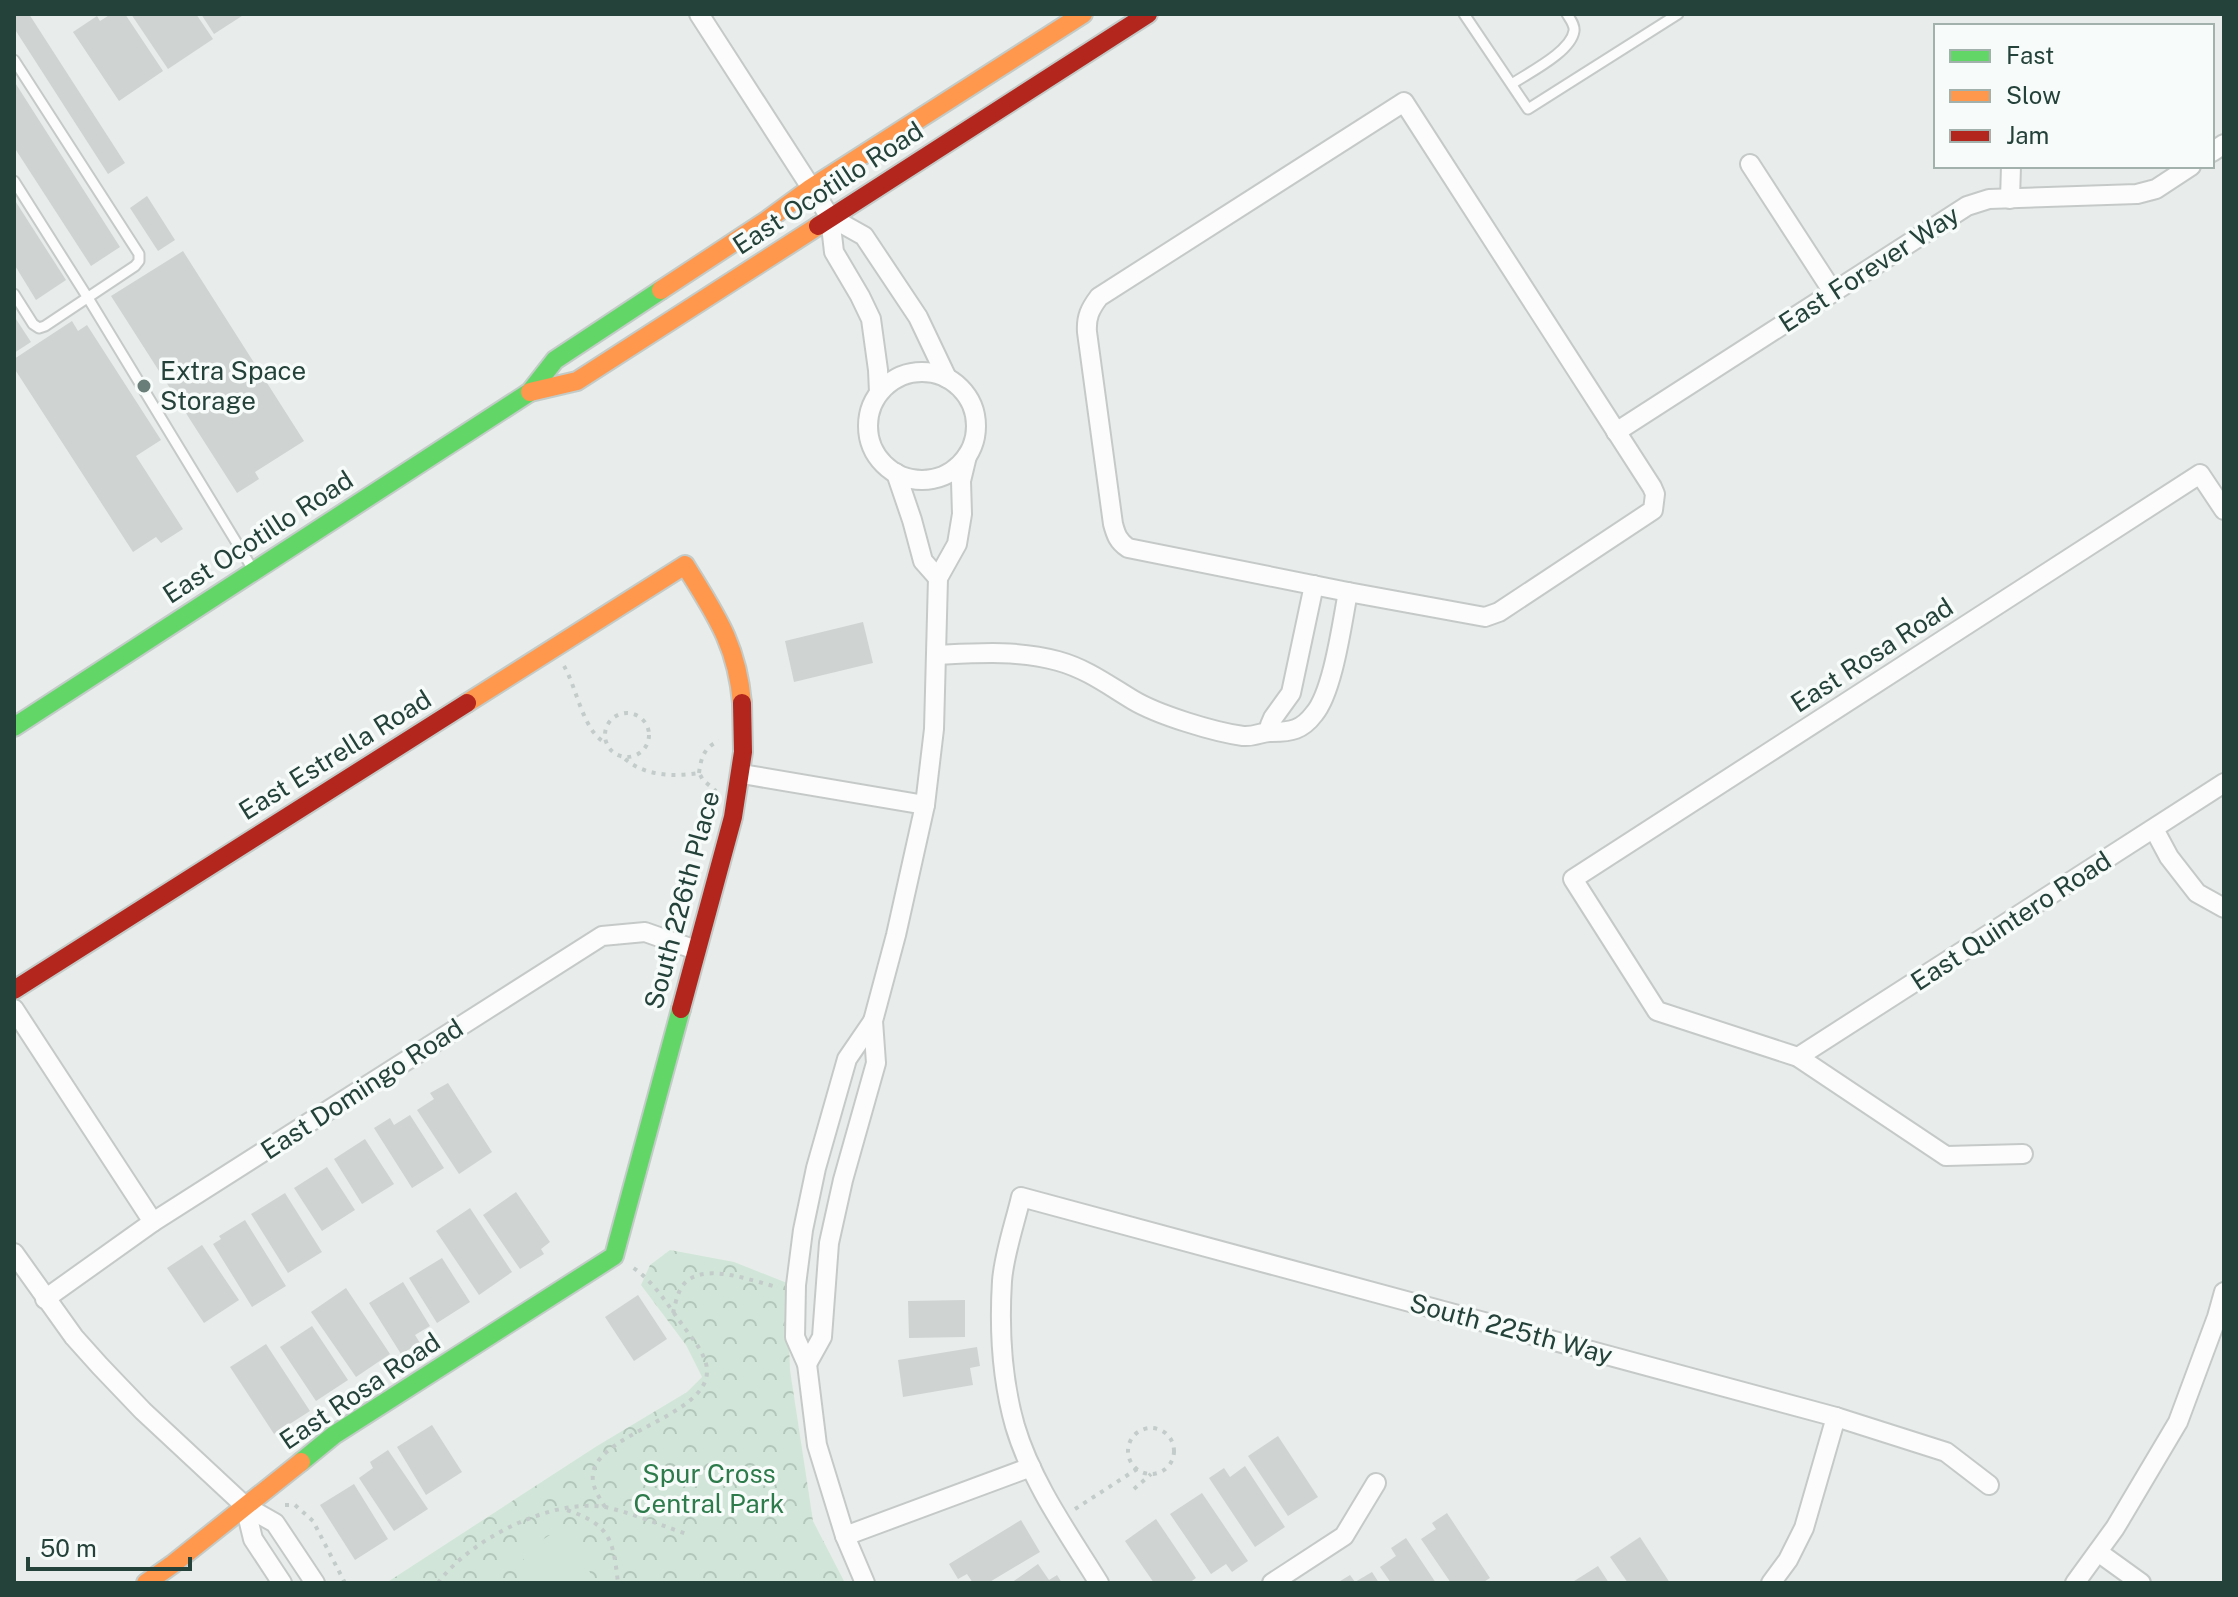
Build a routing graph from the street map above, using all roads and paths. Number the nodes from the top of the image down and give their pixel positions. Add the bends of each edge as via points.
1 (699, 14) edge
2 (1083, 14) edge
3 (1148, 14) edge
4 (1464, 14) edge
5 (1567, 14) edge
6 (1678, 14) edge
7 (14, 60) edge
8 (1512, 84) junction
9 (1750, 164) dead end
10 (2011, 168) edge
11 (2188, 168) edge
12 (14, 181) edge
13 (811, 188) junction
14 (2010, 199) junction
15 (830, 217) junction
16 (1833, 292) junction
17 (14, 294) edge
18 (88, 298) junction
19 (947, 378) junction
20 (530, 392) junction
21 (879, 392) junction
22 (1616, 432) junction
23 (967, 456) junction
24 (896, 473) junction
25 (2224, 510) edge
26 (685, 565) joint
27 (254, 571) junction
28 (938, 578) junction
29 (1314, 585) junction
30 (1348, 592) junction
31 (552, 648) junction
32 (938, 655) junction
33 (14, 727) edge
34 (1270, 731) junction
35 (744, 738) junction
36 (606, 743) junction
37 (623, 758) junction
38 (699, 773) junction
39 (742, 774) junction
40 (2224, 783) edge
41 (737, 799) junction
42 (925, 805) junction
43 (2154, 829) junction
44 (2224, 908) edge
45 (696, 950) junction
46 (14, 990) edge
47 (14, 1009) edge
48 (873, 1021) junction
49 (1798, 1057) junction
50 (2023, 1154) dead end
51 (153, 1222) junction
52 (14, 1253) edge
53 (614, 1256) junction
54 (796, 1291) junction
55 (2224, 1292) edge
56 (45, 1299) junction
57 (673, 1313) junction
58 (807, 1364) junction
59 (1836, 1417) junction
60 (1031, 1467) junction
61 (1137, 1469) junction
62 (1151, 1474) junction
63 (1376, 1483) dead end
64 (1989, 1485) dead end
65 (1134, 1489) dead end
66 (245, 1506) junction
67 (605, 1507) junction
68 (565, 1510) junction
69 (1059, 1519) junction
70 (275, 1523) junction
71 (687, 1534) dead end
72 (845, 1536) junction
73 (2098, 1552) junction
74 (146, 1583) edge
75 (282, 1583) edge
76 (315, 1583) edge
77 (345, 1583) edge
78 (438, 1583) edge
79 (618, 1583) edge
80 (865, 1583) edge
81 (1099, 1583) edge
82 (1273, 1583) edge
83 (1771, 1583) edge
84 (2075, 1583) edge
85 (2141, 1583) edge

1 - 13 street
2 - 13 street, East Ocotillo Road
3 - 15 street, East Ocotillo Road
4 - 8 lane
5 - 8 lane via 1574,33 1563,50
6 - 8 lane via 1528,109
7 - 18 lane via 139,254 135,266
9 - 16 street
10 - 14 street
11 - 14 street, East Forever Way via 2147,193
12 - 18 lane
13 - 15 street
13 - 20 street, East Ocotillo Road via 555,360
14 - 16 street, East Forever Way via 1967,206
15 - 19 street via 864,236 918,317
15 - 20 street, East Ocotillo Road via 577,381
15 - 21 street via 834,252 871,319
16 - 22 street, East Forever Way
17 - 18 lane via 39,328
18 - 27 lane
19 - 21 street via 911,373
19 - 23 street via 960,387 974,413 974,442
20 - 27 street, East Ocotillo Road
21 - 24 street via 868,421 869,437 883,464
22 - 29 street via 1404,102 1099,297 1086,320 1113,524 1120,542 1145,553
22 - 30 street via 1652,487 1653,510 1491,616
23 - 24 street via 956,468 927,480
23 - 28 street via 957,544
24 - 28 street via 923,561
25 - 49 street, East Rosa Road via 2200,474 1573,879 1657,1011
26 - 31 street, East Estrella Road
26 - 35 street, South 226th Place via 730,643 743,692
27 - 33 street, East Ocotillo Road
28 - 32 street
29 - 30 street
29 - 34 street via 1291,693
30 - 34 street via 1323,702 1300,727
31 - 36 path via 590,727
31 - 46 street, East Estrella Road
32 - 34 street via 1035,655 1081,668 1170,716 1242,736
32 - 42 street
35 - 38 path via 711,744
35 - 39 street, South 226th Place
36 - 37 path
36 - 37 path via 610,720 631,713 642,718 650,740 635,757
37 - 38 path via 661,775
38 - 41 path via 710,787
39 - 41 street, South 226th Place
39 - 42 street
40 - 43 street, East Quintero Road
41 - 45 street, South 226th Place
42 - 48 street
43 - 44 street via 2197,893
43 - 49 street, East Quintero Road
45 - 51 street, East Domingo Road via 645,932 602,936
45 - 53 street, South 226th Place
47 - 51 street
48 - 54 street via 847,1059 816,1168
48 - 58 street via 876,1063 829,1243 822,1337
49 - 50 street via 1946,1156
51 - 56 street, East Domingo Road
52 - 56 street
53 - 57 path via 639,1272
53 - 66 street, East Rosa Road via 334,1435
54 - 57 path via 700,1273 680,1289
54 - 58 street via 795,1337
55 - 73 street via 2178,1422
56 - 66 street via 143,1411
57 - 67 path via 705,1359 702,1388 619,1443 596,1465 593,1486
58 - 72 street via 817,1445
59 - 60 street, South 225th Way via 1021,1197 1002,1278 1003,1369
59 - 64 street, South 225th Way via 1946,1452
59 - 83 street via 1804,1528
60 - 69 street
60 - 72 street
61 - 62 path
61 - 62 path via 1128,1456 1129,1443 1150,1427 1163,1431 1175,1453 1170,1465
61 - 69 path
62 - 65 path
63 - 82 street via 1344,1536
66 - 70 street
66 - 74 street, East Rosa Road
66 - 75 street via 253,1539
67 - 68 path
67 - 71 path
68 - 78 path via 502,1530 477,1545
68 - 79 path via 590,1518 606,1533
69 - 81 street
70 - 76 street
70 - 77 path via 283,1505 295,1505 313,1521
72 - 80 street
73 - 84 street
73 - 85 street

